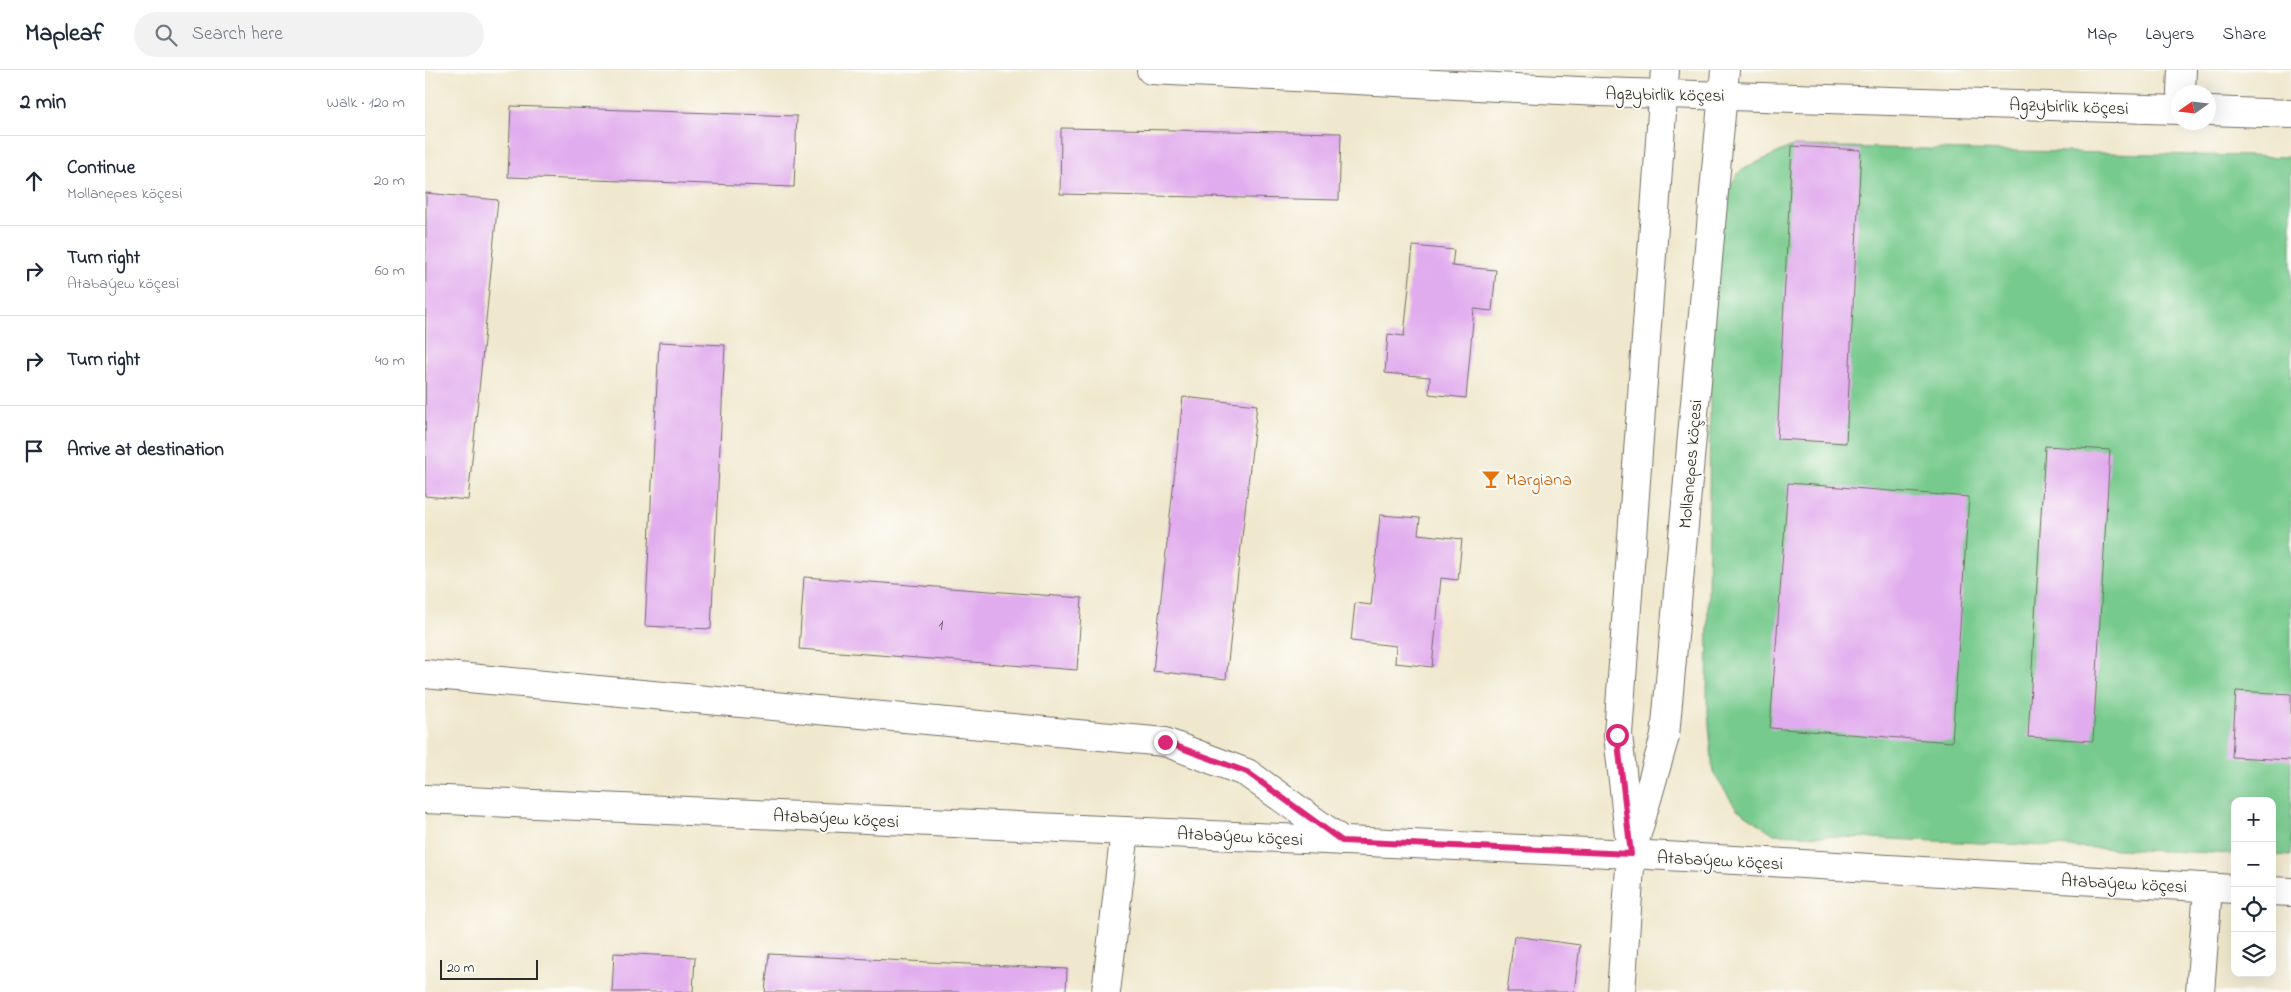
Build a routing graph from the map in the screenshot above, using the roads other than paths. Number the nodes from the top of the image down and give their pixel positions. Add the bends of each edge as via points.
1 (1151, 70) edge
2 (2182, 70) edge
3 (1265, 72) edge
4 (1399, 76) edge
5 (1664, 81) edge
6 (1724, 82) edge
7 (2181, 85) edge
8 (2171, 110) edge
9 (2216, 111) edge
10 (2291, 114) edge
11 (425, 674) edge
12 (425, 799) edge
13 (1125, 831) junction
14 (1342, 841) junction
15 (1631, 854) junction
16 (2222, 888) edge
17 (2276, 891) edge
18 (2291, 892) edge
19 (1106, 992) edge
20 (1621, 992) edge
21 (2200, 992) edge

1 - 3 street, Agzybirlik köçesi
2 - 7 street
3 - 4 street, Agzybirlik köçesi
4 - 5 street, Agzybirlik köçesi via 1600,92
5 - 6 street, Agzybirlik köçesi
5 - 15 street, Mollanepes köçesi via 1617,735
6 - 8 street, Agzybirlik köçesi
6 - 15 street, Mollanepes köçesi via 1665,736
9 - 10 street
11 - 14 street via 1165,742 1247,772
12 - 13 street, Atabaýew köçesi
13 - 14 street, Atabaýew köçesi
13 - 19 street
14 - 15 street, Atabaýew köçesi
15 - 16 street, Atabaýew köçesi
15 - 20 street, Mollanepes köçesi
16 - 21 street
17 - 18 street

